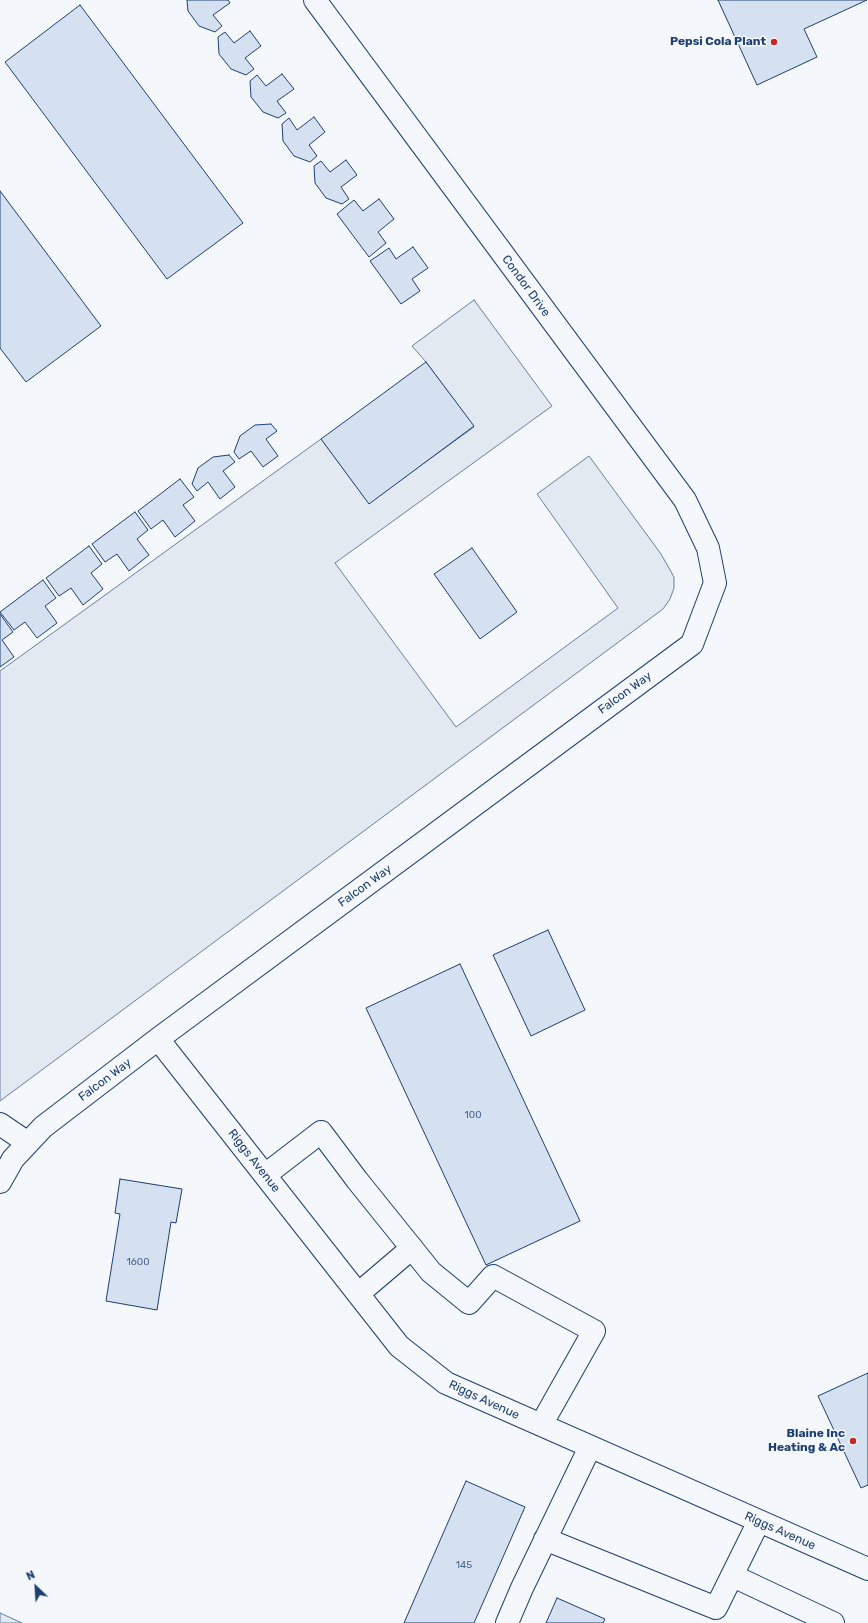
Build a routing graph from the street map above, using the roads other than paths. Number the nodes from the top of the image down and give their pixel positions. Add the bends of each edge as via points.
1 (315, 0) edge
2 (715, 583) joint
3 (158, 1039) junction
4 (0, 1124) edge
5 (28, 1143) junction
6 (265, 1175) junction
7 (0, 1182) edge
8 (412, 1248) junction
9 (358, 1294) junction
10 (541, 1425) junction
11 (590, 1447) junction
12 (759, 1521) junction
13 (546, 1539) junction
14 (868, 1569) edge
15 (733, 1576) junction
16 (507, 1623) edge
17 (833, 1623) edge

1 - 2 street, Condor Drive via 684,500 708,548
2 - 3 street, Falcon Way via 692,644
3 - 5 street, Falcon Way via 43,1127
3 - 6 street, Riggs Avenue
4 - 5 street
5 - 7 street, Falcon Way via 13,1159
6 - 8 street via 321,1132
6 - 9 street, Riggs Avenue
8 - 9 street
8 - 10 street via 431,1272 469,1303 493,1276 594,1331
9 - 10 street, Riggs Avenue via 399,1346 446,1383
10 - 11 street, Riggs Avenue
11 - 12 street, Riggs Avenue
11 - 13 street
12 - 14 street, Riggs Avenue
12 - 15 street
13 - 15 street via 716,1608
13 - 16 street
15 - 17 street

